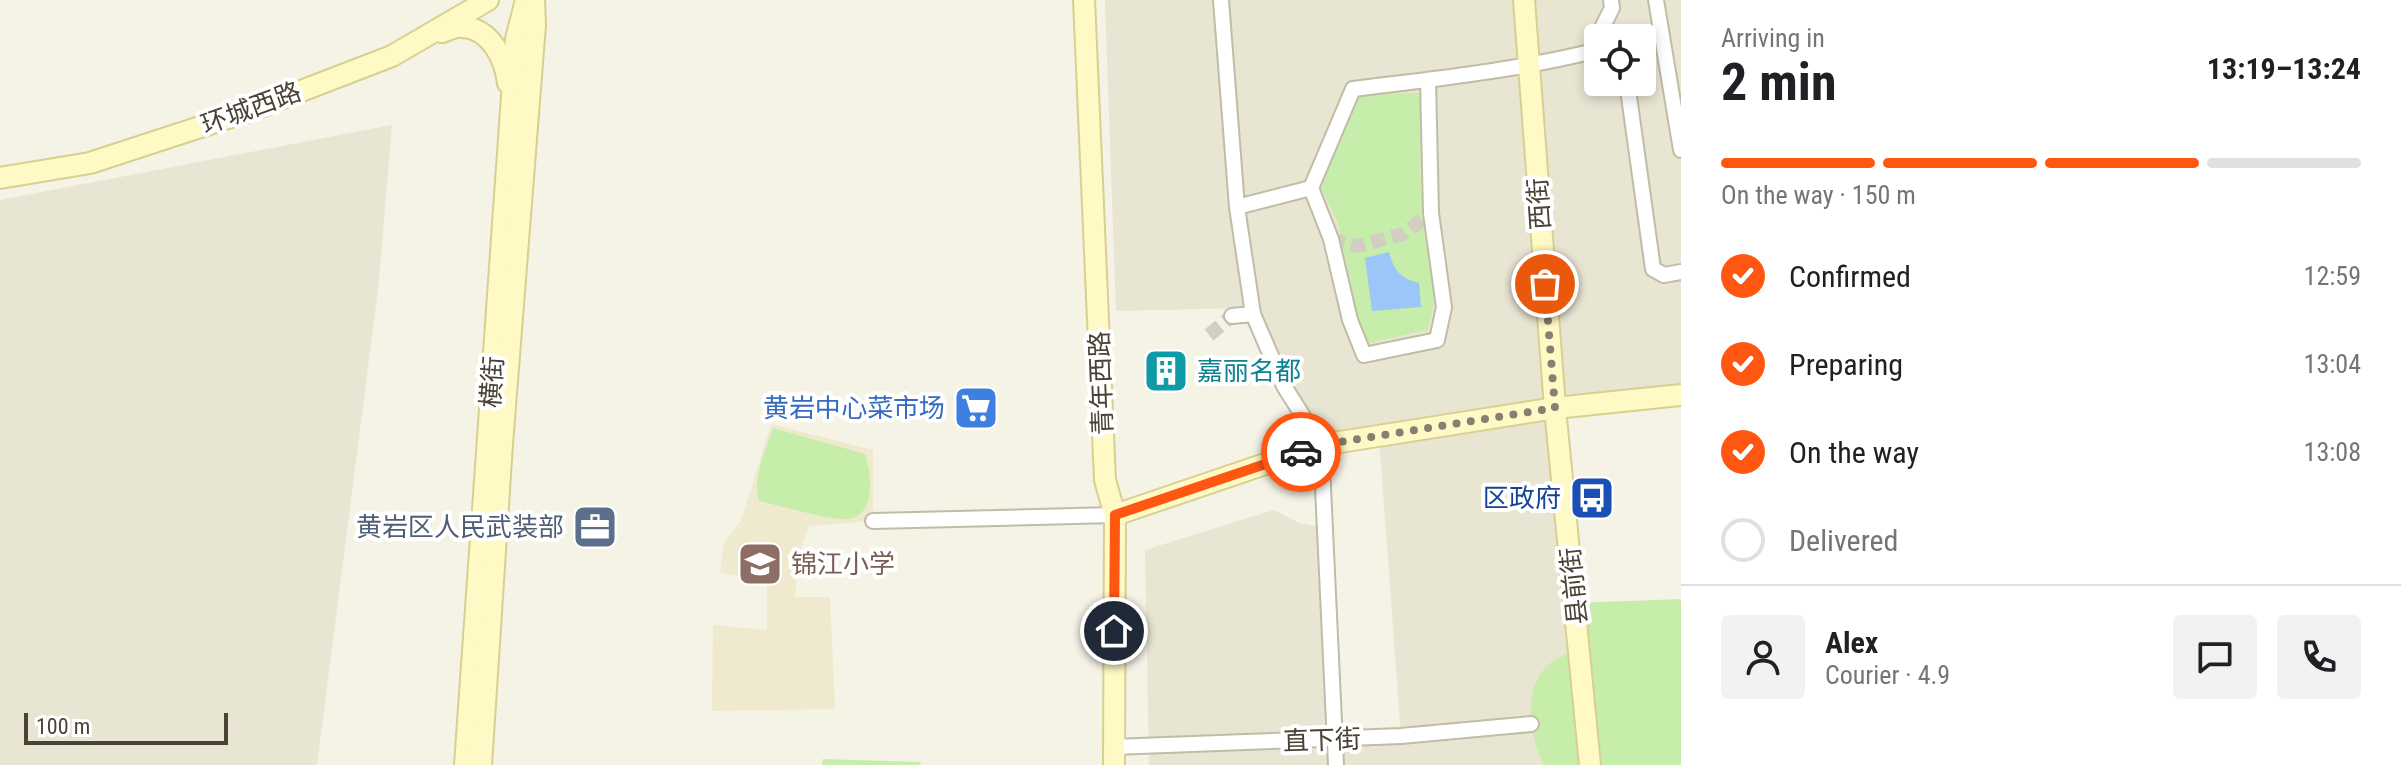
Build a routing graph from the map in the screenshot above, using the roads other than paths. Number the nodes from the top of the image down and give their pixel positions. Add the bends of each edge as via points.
1 (488, 0) edge
2 (526, 0) edge
3 (534, 0) edge
4 (1084, 0) edge
5 (1221, 0) edge
6 (1524, 0) edge
7 (1611, 0) edge
8 (1656, 0) edge
9 (1606, 24) edge
10 (427, 36) junction
11 (1584, 57) edge
12 (1529, 67) junction
13 (1428, 80) junction
14 (1629, 96) edge
15 (512, 117) junction
16 (1681, 150) edge
17 (0, 178) edge
18 (1311, 188) junction
19 (1237, 207) junction
20 (1681, 272) edge
21 (1253, 314) junction
22 (1232, 316) tunnel mouth
23 (1681, 395) edge
24 (1555, 408) junction
25 (1321, 445) junction
26 (1115, 515) junction
27 (873, 521) dead end
28 (489, 526) junction
29 (1531, 724) dead end
30 (1335, 739) junction
31 (1114, 756) edge
32 (465, 765) edge
33 (481, 765) edge
34 (1336, 765) edge
35 (1590, 765) edge

1 - 10 street, 环城西路
2 - 15 street, 横街 via 516,39
3 - 28 street, 横街
4 - 26 street, 青年西路 via 1105,480
5 - 19 street
6 - 12 street, 西街
7 - 9 street
8 - 16 street
10 - 15 street via 461,27 486,36 506,64
10 - 17 street, 环城西路 via 392,56 252,110 90,163
11 - 12 street
12 - 13 street
12 - 24 street, 西街
13 - 18 street via 1353,89
13 - 18 street via 1431,213 1444,307 1437,340 1364,355
14 - 20 street via 1653,269 1664,275
15 - 28 street, 横街
18 - 19 street
19 - 21 street
21 - 22 street
21 - 25 street via 1284,386
23 - 24 street
24 - 25 street
24 - 35 street, 县前街
25 - 26 street
25 - 30 street
26 - 27 street
26 - 31 street, 青年西路
28 - 32 street, 横街
28 - 33 street, 横街
29 - 30 street, 直下街
30 - 31 street, 直下街
30 - 34 street

